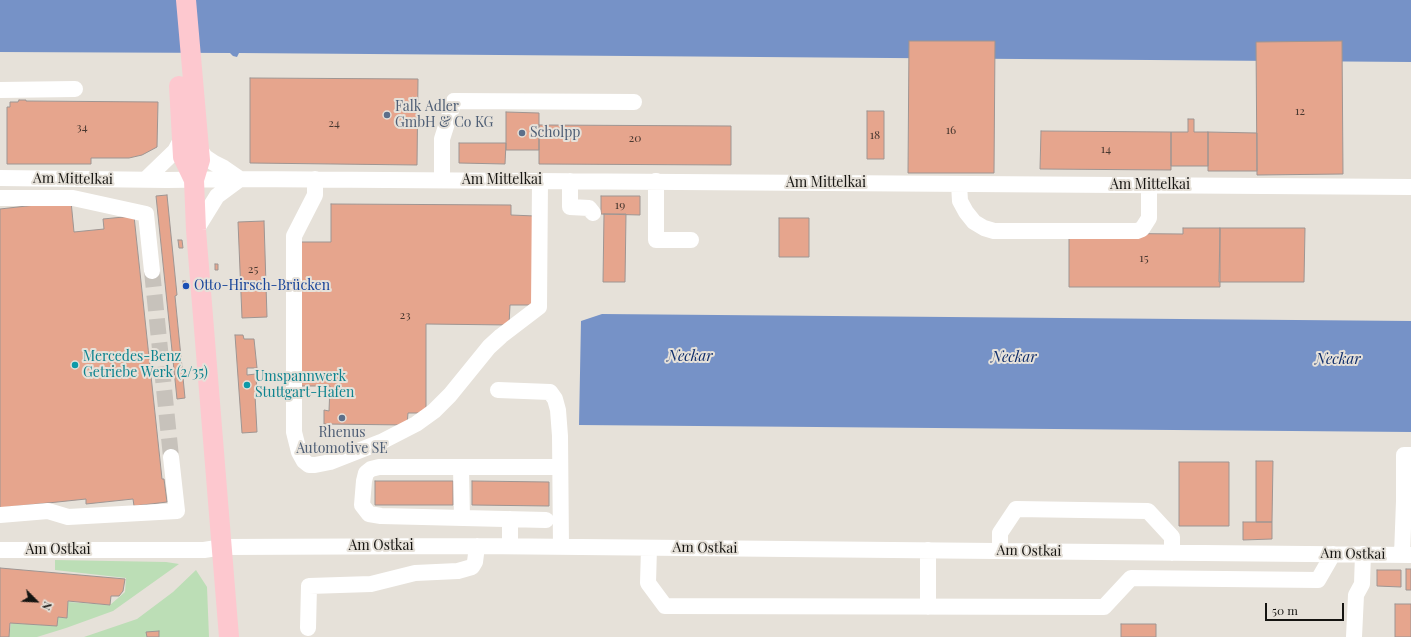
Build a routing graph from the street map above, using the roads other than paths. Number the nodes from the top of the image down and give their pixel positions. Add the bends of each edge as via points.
1 (173, 0) edge
2 (186, 0) edge
3 (75, 89) dead end
4 (0, 90) edge
5 (187, 102) junction
6 (634, 102) dead end
7 (190, 143) junction
8 (0, 178) edge
9 (240, 179) junction
10 (315, 179) junction
11 (146, 180) junction
12 (194, 180) junction
13 (442, 180) junction
14 (540, 181) junction
15 (570, 181) junction
16 (656, 181) junction
17 (959, 184) junction
18 (1149, 185) junction
19 (1411, 187) edge
20 (0, 198) edge
21 (593, 213) dead end
22 (196, 230) junction
23 (691, 240) dead end
24 (152, 271) tunnel mouth
25 (498, 390) dead end
26 (1407, 455) edge
27 (171, 457) tunnel mouth
28 (461, 467) junction
29 (560, 467) junction
30 (1408, 501) edge
31 (0, 515) edge
32 (462, 518) junction
33 (510, 519) junction
34 (546, 520) dead end
35 (478, 546) junction
36 (510, 546) junction
37 (223, 547) junction
38 (561, 547) junction
39 (649, 548) junction
40 (0, 550) edge
41 (928, 550) junction
42 (1000, 550) junction
43 (1172, 553) junction
44 (1333, 554) junction
45 (1363, 554) junction
46 (1407, 555) edge
47 (928, 607) junction
48 (308, 628) dead end
49 (229, 637) edge
50 (1354, 637) edge

1 - 5 main road
2 - 5 main road
3 - 4 street
5 - 7 main road
6 - 13 street via 454,101 442,139
7 - 9 street via 214,163
7 - 11 street via 175,151
7 - 12 main road via 183,157
8 - 11 street, Am Mittelkai
9 - 10 street, Am Mittelkai
9 - 12 street, Am Mittelkai
9 - 22 street via 217,196
10 - 13 street, Am Mittelkai
10 - 14 street via 315,195 294,236 294,432 304,461 315,466 381,442 416,424 450,395 488,347 539,306
11 - 12 street, Am Mittelkai
12 - 22 main road
13 - 14 street, Am Mittelkai
14 - 15 street, Am Mittelkai
15 - 16 street, Am Mittelkai
15 - 21 street via 570,207 589,208
16 - 17 street, Am Mittelkai
16 - 23 street via 656,240
17 - 18 street, Am Mittelkai
17 - 18 street via 960,202 974,222 984,228 1002,231 1137,231 1142,229 1149,218
18 - 19 street, Am Mittelkai
20 - 24 street via 73,198 146,214
22 - 37 main road
25 - 29 street via 550,392 556,399
26 - 30 street
27 - 31 street via 177,511 68,517 48,511
28 - 29 street
28 - 32 street
28 - 32 street via 371,469 366,473 362,506 369,514 381,516
29 - 38 street
30 - 46 street
32 - 33 street
33 - 34 street
33 - 36 street
35 - 36 street, Am Ostkai
35 - 37 street, Am Ostkai
35 - 48 street via 476,562 472,567 458,571 415,574 371,584 309,586
36 - 38 street, Am Ostkai
37 - 40 street, Am Ostkai via 204,550
37 - 49 main road
38 - 39 street, Am Ostkai
39 - 41 street, Am Ostkai
39 - 47 street via 648,583 665,606
41 - 42 street, Am Ostkai
41 - 47 street
42 - 43 street, Am Ostkai
42 - 43 street via 1000,533 1016,509 1148,511 1172,537
43 - 44 street, Am Ostkai
44 - 45 street, Am Ostkai
44 - 47 street via 1318,580 1131,578 1104,607
45 - 46 street, Am Ostkai
45 - 50 street via 1362,584 1356,595

